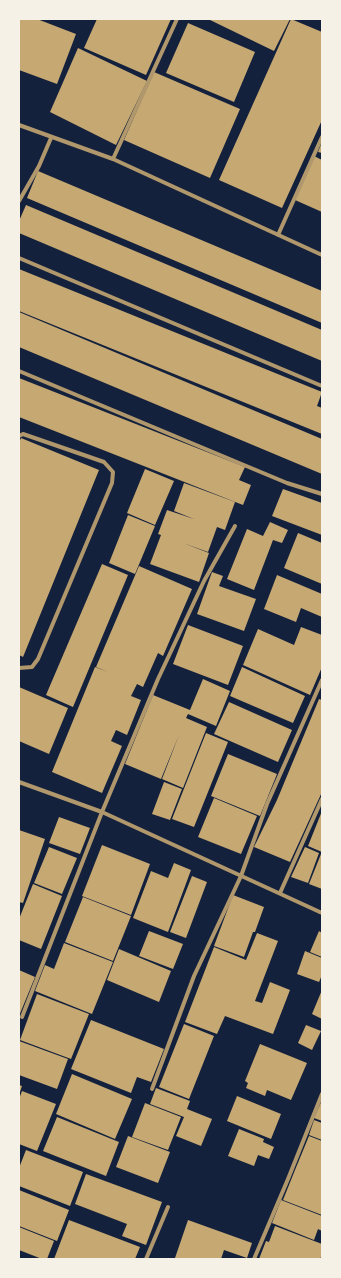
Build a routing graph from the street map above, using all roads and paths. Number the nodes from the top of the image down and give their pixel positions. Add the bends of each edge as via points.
1 (177, 19) edge
2 (19, 125) edge
3 (322, 137) edge
4 (51, 138) junction
5 (113, 159) junction
6 (19, 202) edge
7 (278, 235) junction
8 (322, 255) edge
9 (19, 258) edge
10 (19, 371) edge
11 (322, 386) edge
12 (19, 436) edge
13 (322, 494) edge
14 (235, 526) dead end
15 (19, 668) edge
16 (322, 680) edge
17 (19, 782) edge
18 (322, 799) edge
19 (102, 812) junction
20 (241, 876) junction
21 (280, 893) junction
22 (322, 913) edge
23 (22, 1017) dead end
24 (152, 1089) dead end
25 (322, 1094) edge
26 (168, 1207) dead end
27 (146, 1259) edge
28 (254, 1259) edge

1 - 5 street
2 - 4 street
3 - 7 street
4 - 5 street
4 - 6 street
5 - 7 street
7 - 8 street
9 - 11 street
10 - 13 street via 287,484
12 - 15 street via 23,434 104,462 112,472 112,483 38,659 32,667
14 - 19 street via 204,580 158,679
16 - 20 street via 267,804
17 - 19 street
18 - 21 street
19 - 20 street
19 - 23 street
20 - 21 street
20 - 24 street via 194,976
21 - 22 street
25 - 28 street
26 - 27 street

